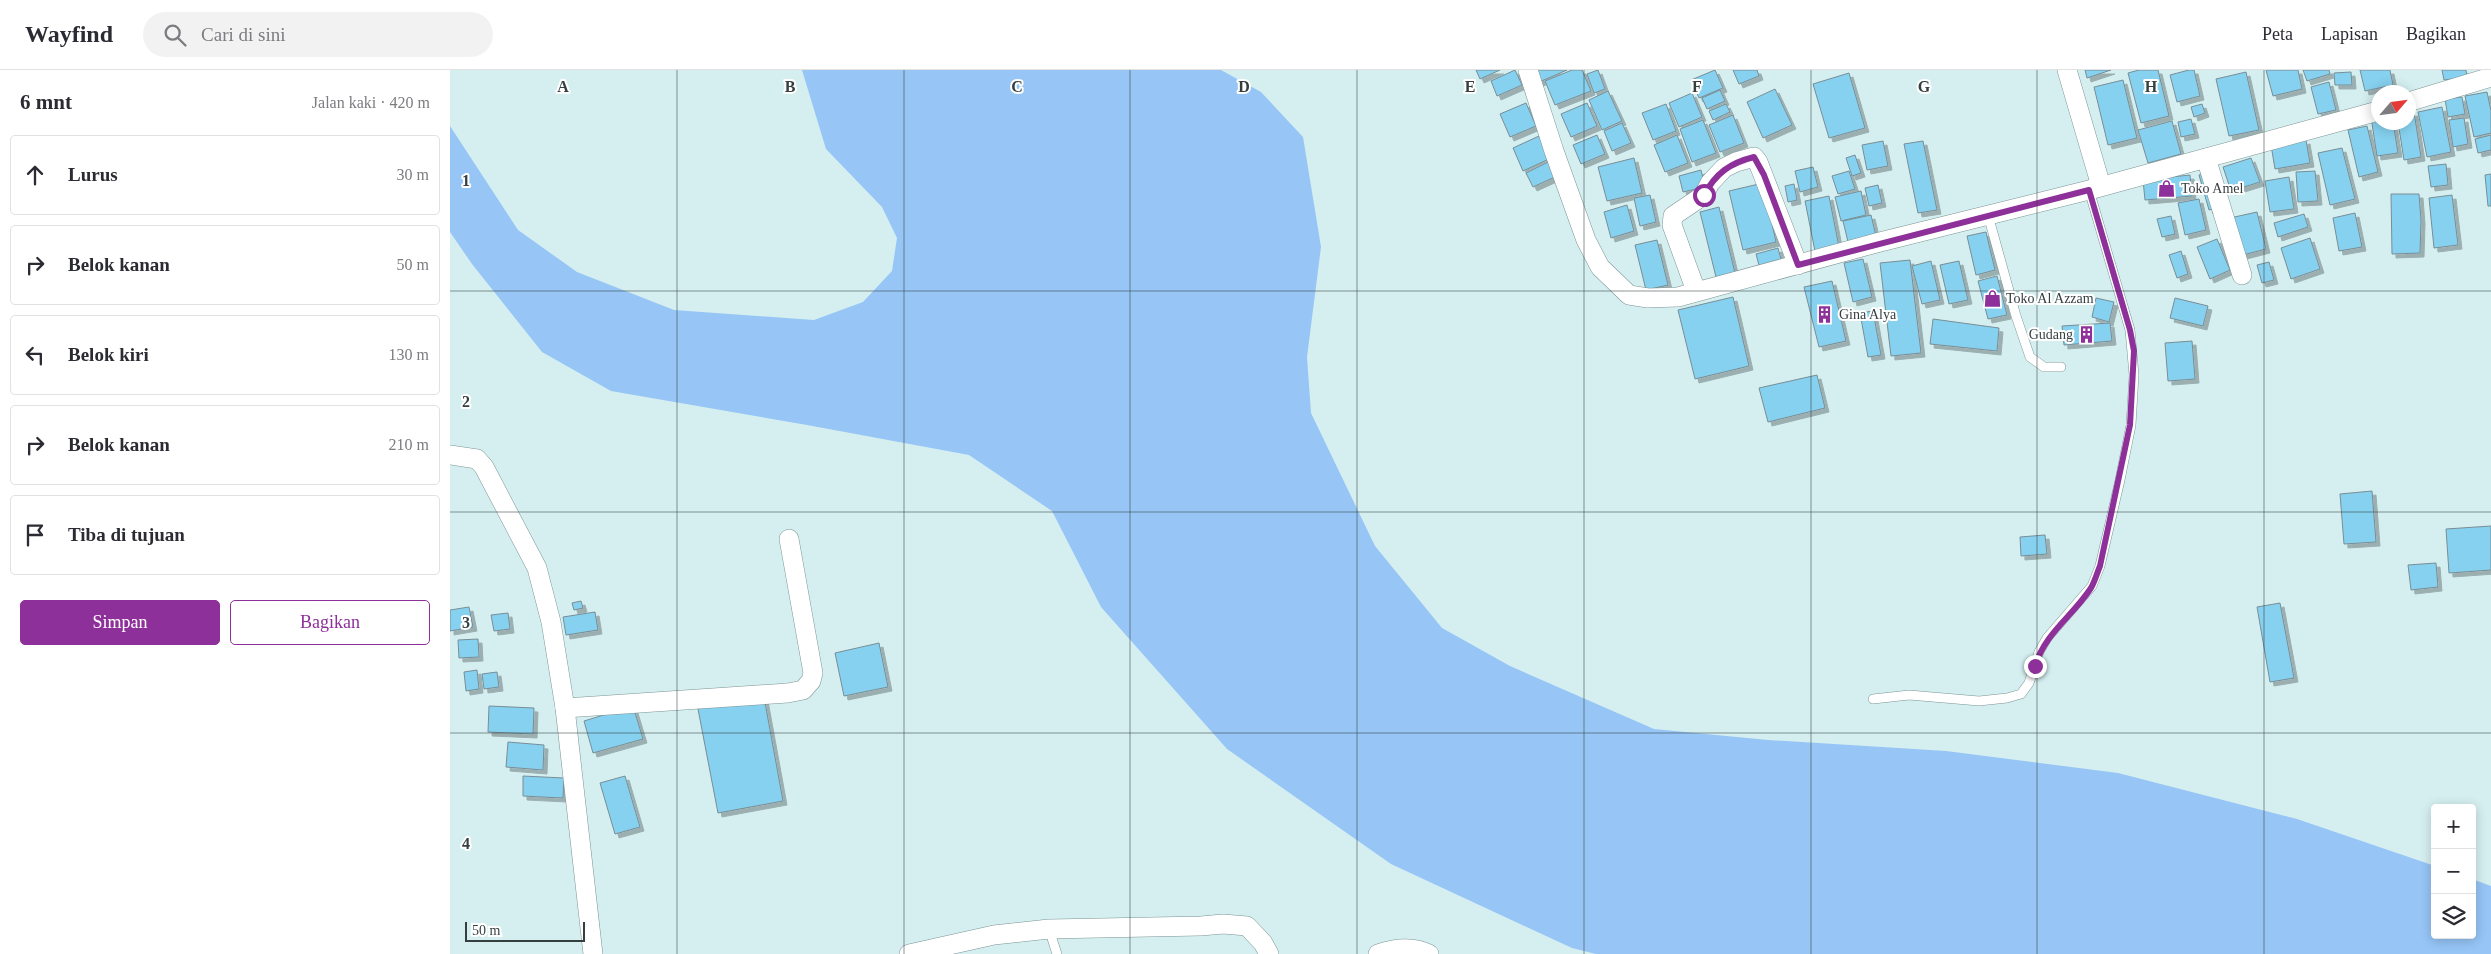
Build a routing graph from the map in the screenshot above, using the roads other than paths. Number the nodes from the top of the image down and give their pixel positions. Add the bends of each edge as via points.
1 (1528, 70) edge
2 (2067, 70) edge
3 (2491, 78) edge
4 (2416, 100) edge
5 (2371, 113) edge
6 (2206, 158) junction
7 (2095, 188) junction
8 (1988, 215) junction
9 (1798, 265) junction
10 (2242, 275) dead end
11 (1696, 291) junction
12 (2061, 367) dead end
13 (450, 456) edge
14 (789, 539) dead end
15 (1873, 699) dead end
16 (565, 708) junction
17 (1049, 929) junction
18 (594, 954) edge
19 (909, 954) edge
20 (1057, 954) edge
21 (1269, 954) edge
22 (1378, 954) edge
23 (1428, 954) edge

1 - 11 street via 1586,240 1600,267 1629,295 1678,297
2 - 7 street
3 - 4 street
5 - 6 street
6 - 7 street
6 - 10 street
7 - 8 street
7 - 15 lane via 2130,330 2134,375 2130,425 2120,480 2100,566 2092,586 2047,638 2039,652 2030,683 2021,694 1979,701 1909,695
8 - 9 street
8 - 12 lane via 2028,352 2044,368
9 - 11 street
9 - 11 street via 1754,157 1724,168 1704,195 1673,216 1672,225
13 - 16 street via 477,459 484,467 537,568 551,622
14 - 16 street via 813,672 811,681 803,690 768,696
16 - 18 street
17 - 19 street via 994,935
17 - 20 lane
17 - 21 street via 1240,925 1247,926 1256,934
22 - 23 street via 1405,948

